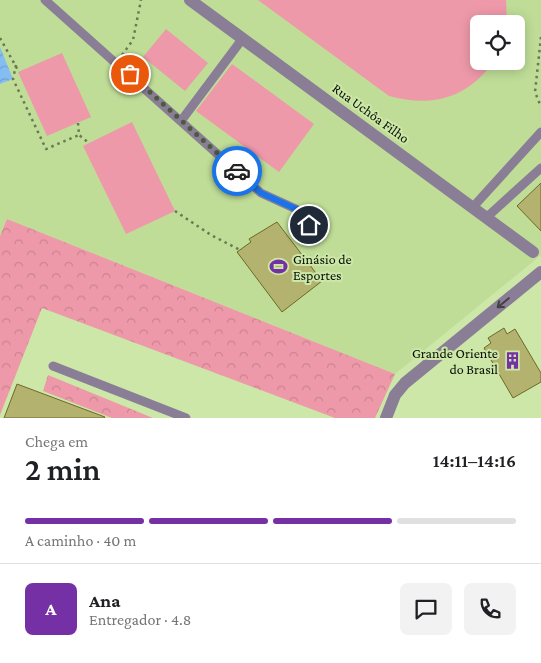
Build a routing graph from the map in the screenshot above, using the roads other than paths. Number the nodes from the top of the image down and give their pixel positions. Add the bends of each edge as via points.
1 (45, 0) edge
2 (190, 0) edge
3 (243, 38) junction
4 (181, 121) junction
5 (541, 132) edge
6 (541, 168) edge
7 (473, 206) junction
8 (487, 217) junction
9 (309, 225) dead end
10 (533, 252) dead end
11 (541, 272) edge
12 (53, 366) dead end
13 (186, 418) edge
14 (386, 418) edge

1 - 4 lane
2 - 3 street, Rua Uchôa Filho
3 - 4 lane
3 - 7 street, Rua Uchôa Filho
4 - 9 lane via 261,193 296,209
5 - 7 lane
6 - 8 lane
7 - 8 street, Rua Uchôa Filho
8 - 10 street, Rua Uchôa Filho
11 -> 14 street via 405,382
12 - 13 lane

